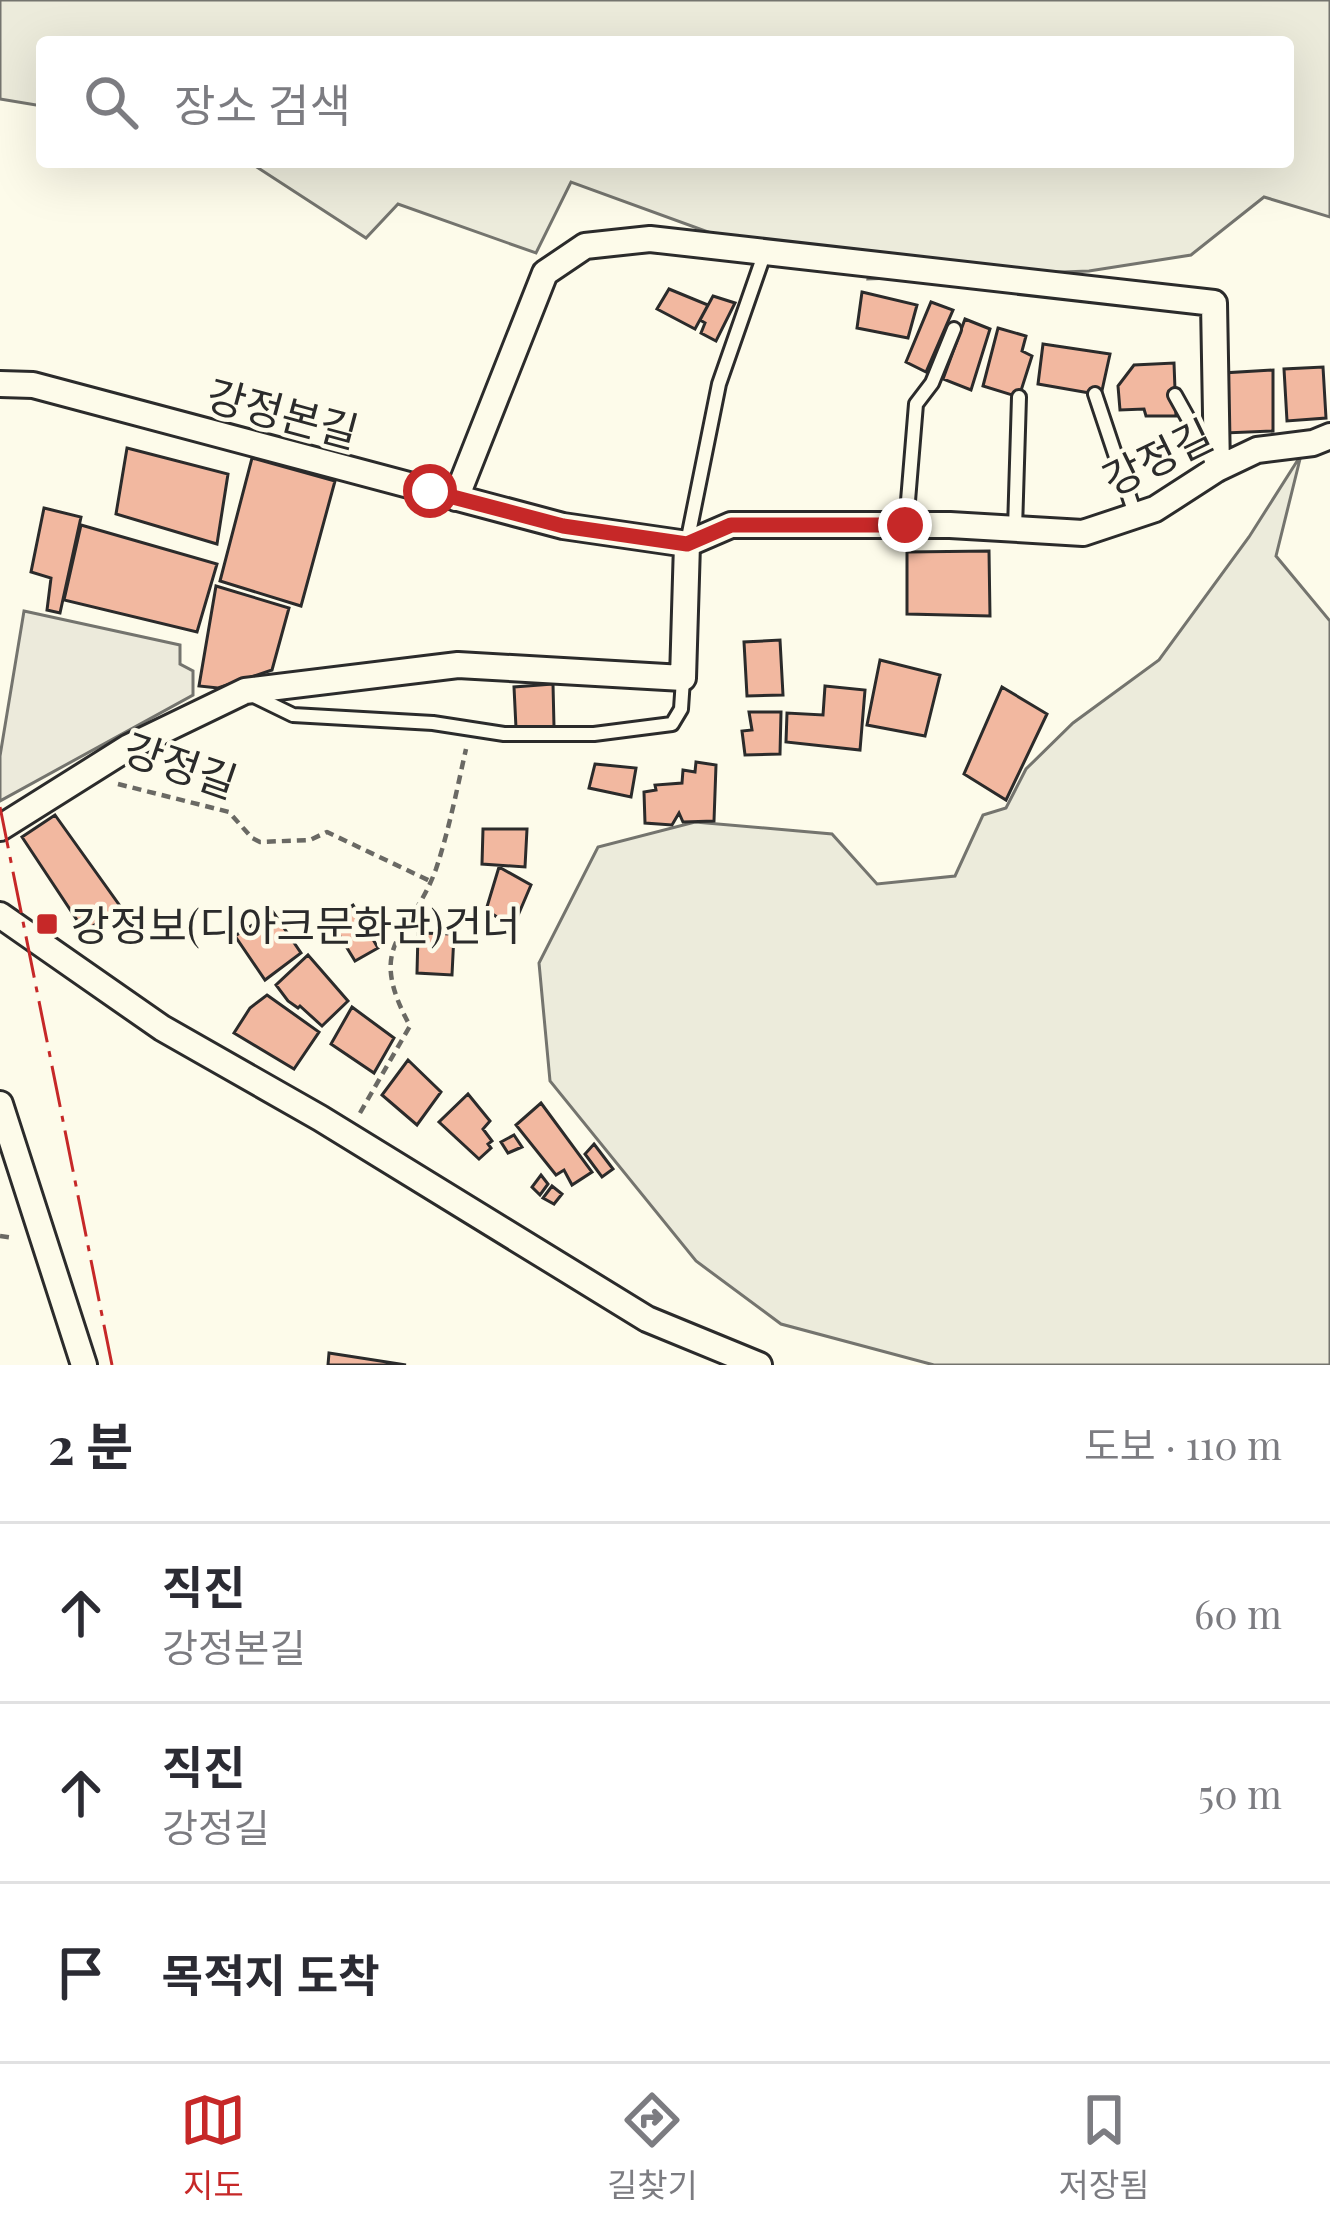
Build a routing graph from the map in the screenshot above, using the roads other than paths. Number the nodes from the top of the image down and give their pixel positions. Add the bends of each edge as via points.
1 (765, 252) junction
2 (953, 329) dead end
3 (0, 384) edge
4 (1095, 394) dead end
5 (1175, 395) dead end
6 (1019, 397) dead end
7 (1330, 436) edge
8 (1217, 470) junction
9 (456, 498) junction
10 (1136, 516) junction
11 (905, 525) junction
12 (1015, 529) junction
13 (687, 544) junction
14 (683, 677) junction
15 (245, 691) junction
16 (0, 828) edge
17 (0, 915) edge
18 (0, 1104) edge
19 (84, 1365) edge
20 (759, 1365) edge

1 - 8 street via 1214,302
1 - 9 street via 650,239 585,246 545,273
1 - 13 lane via 719,384
2 - 11 lane via 916,404
3 - 9 street, 강정본길 via 33,385
4 - 10 lane
5 - 8 lane
6 - 12 lane
7 - 8 street, 강정길 via 1257,450
8 - 10 street, 강정길
9 - 13 street, 강정본길 via 563,526
10 - 12 street, 강정길 via 1083,533
11 - 12 street, 강정길
11 - 13 street, 강정길 via 731,525
13 - 14 street, 강정길
14 - 15 street via 458,665
14 - 15 lane, 강정길 via 672,724 551,736 293,715
15 - 16 street, 강정길 via 129,747
17 - 20 street via 162,1028 646,1319
18 - 19 street

